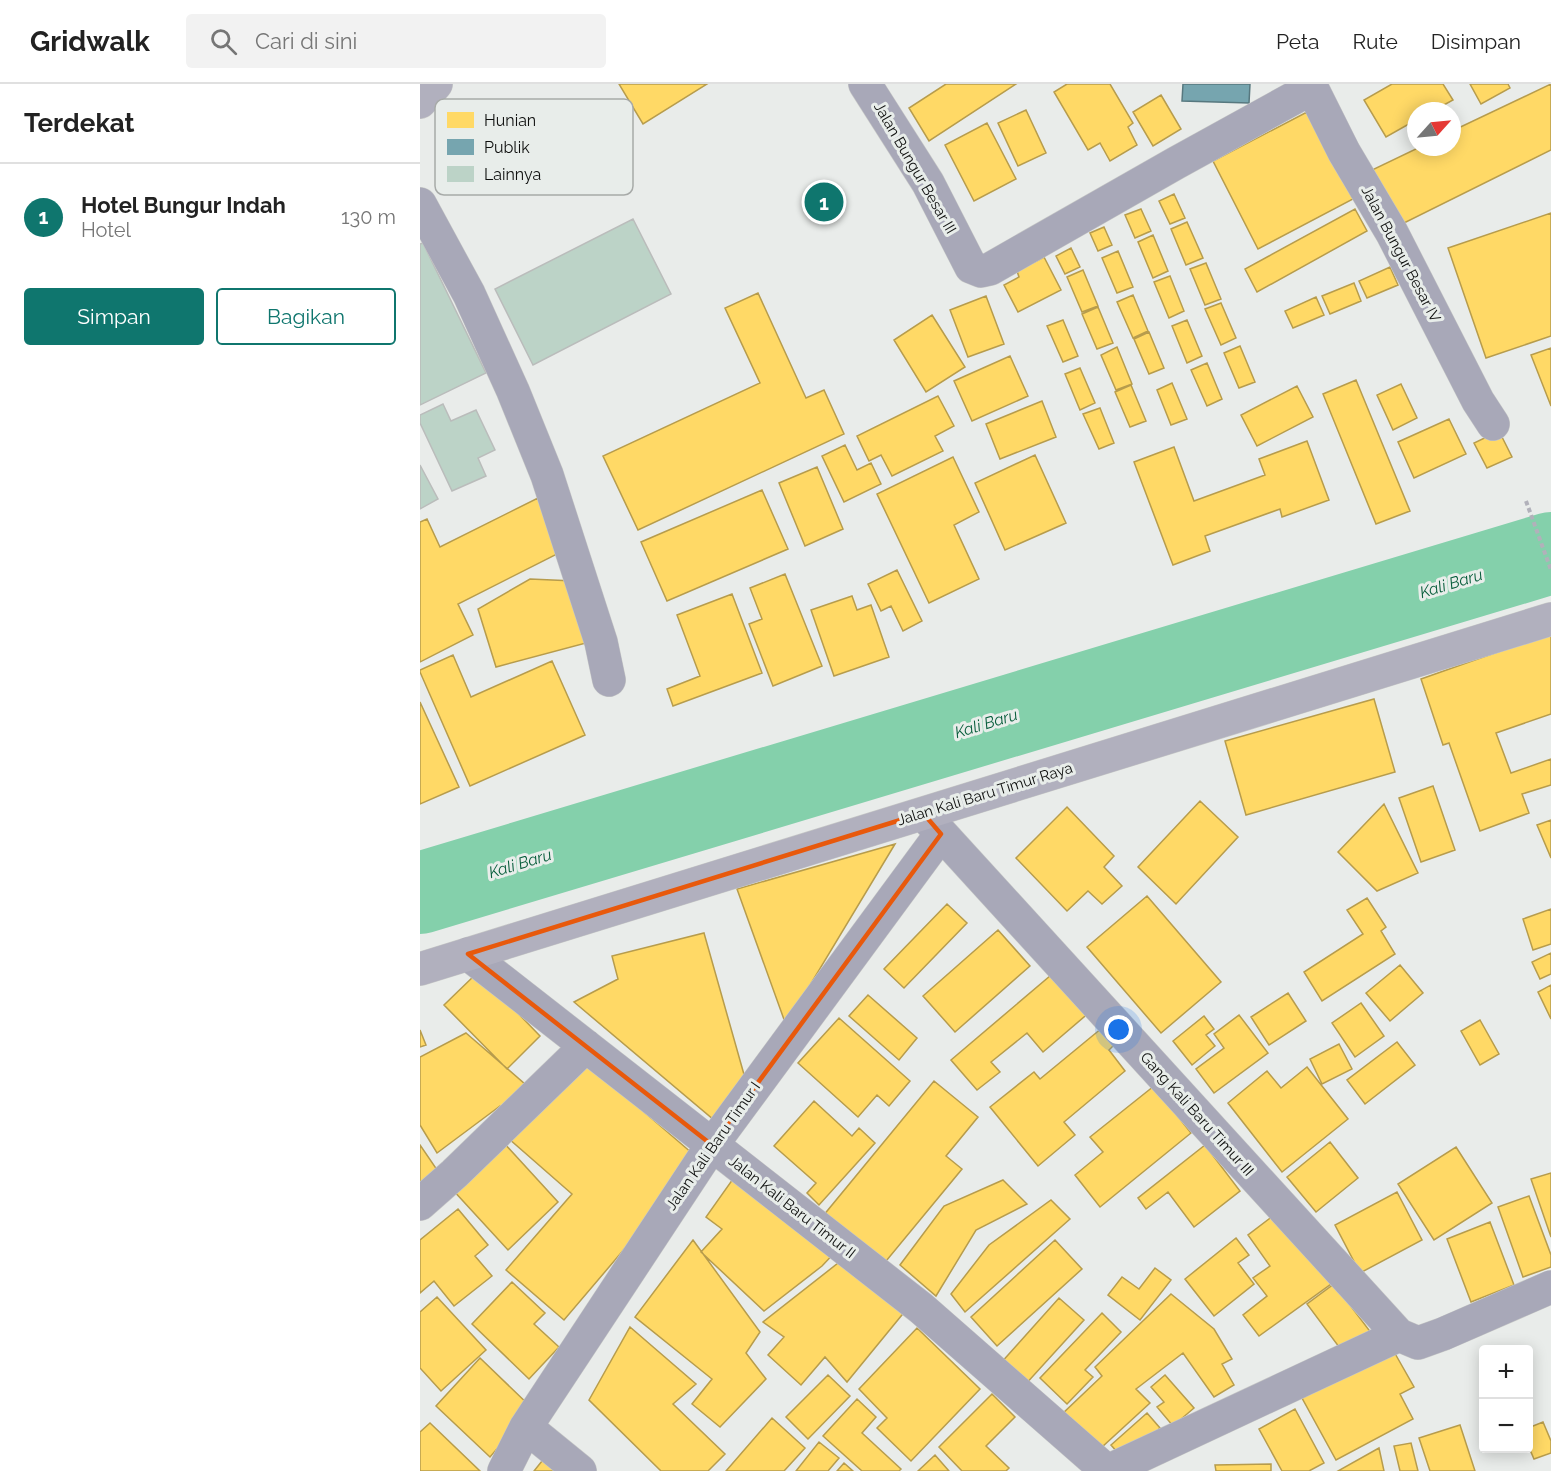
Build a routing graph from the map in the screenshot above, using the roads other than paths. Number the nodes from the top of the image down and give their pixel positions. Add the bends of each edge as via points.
1 (436, 84) edge
2 (865, 84) edge
3 (1311, 86) edge
4 (420, 102) edge
5 (420, 204) edge
6 (1493, 424) dead end
7 (1551, 619) edge
8 (609, 680) dead end
9 (932, 823) junction
10 (468, 954) junction
11 (420, 969) edge
12 (586, 1046) junction
13 (712, 1145) junction
14 (420, 1204) edge
15 (1551, 1287) edge
16 (1399, 1335) junction
17 (526, 1427) junction
18 (504, 1471) edge
19 (580, 1471) edge
20 (1107, 1471) edge

1 - 4 street
2 - 3 street, Jalan Bungur Besar III via 928,183 971,267 981,271
3 - 6 street, Jalan Bungur Besar IV
5 - 8 street via 469,294 547,475 601,642
7 - 9 street, Jalan Kali Baru Timur Raya
9 - 10 street, Jalan Kali Baru Timur Raya
9 - 13 street, Jalan Kali Baru Timur I
9 - 16 street, Gang Kali Baru Timur III
10 - 11 street, Jalan Kali Baru Timur Raya
10 - 12 street, Jalan Kali Baru Timur II
12 - 13 street, Jalan Kali Baru Timur II
12 - 14 street
13 - 17 street, Jalan Kali Baru Timur I
13 - 20 street, Jalan Kali Baru Timur II via 921,1308
15 - 16 street via 1418,1343
16 - 20 street
17 - 18 street, Jalan Kali Baru Timur I
17 - 19 street

